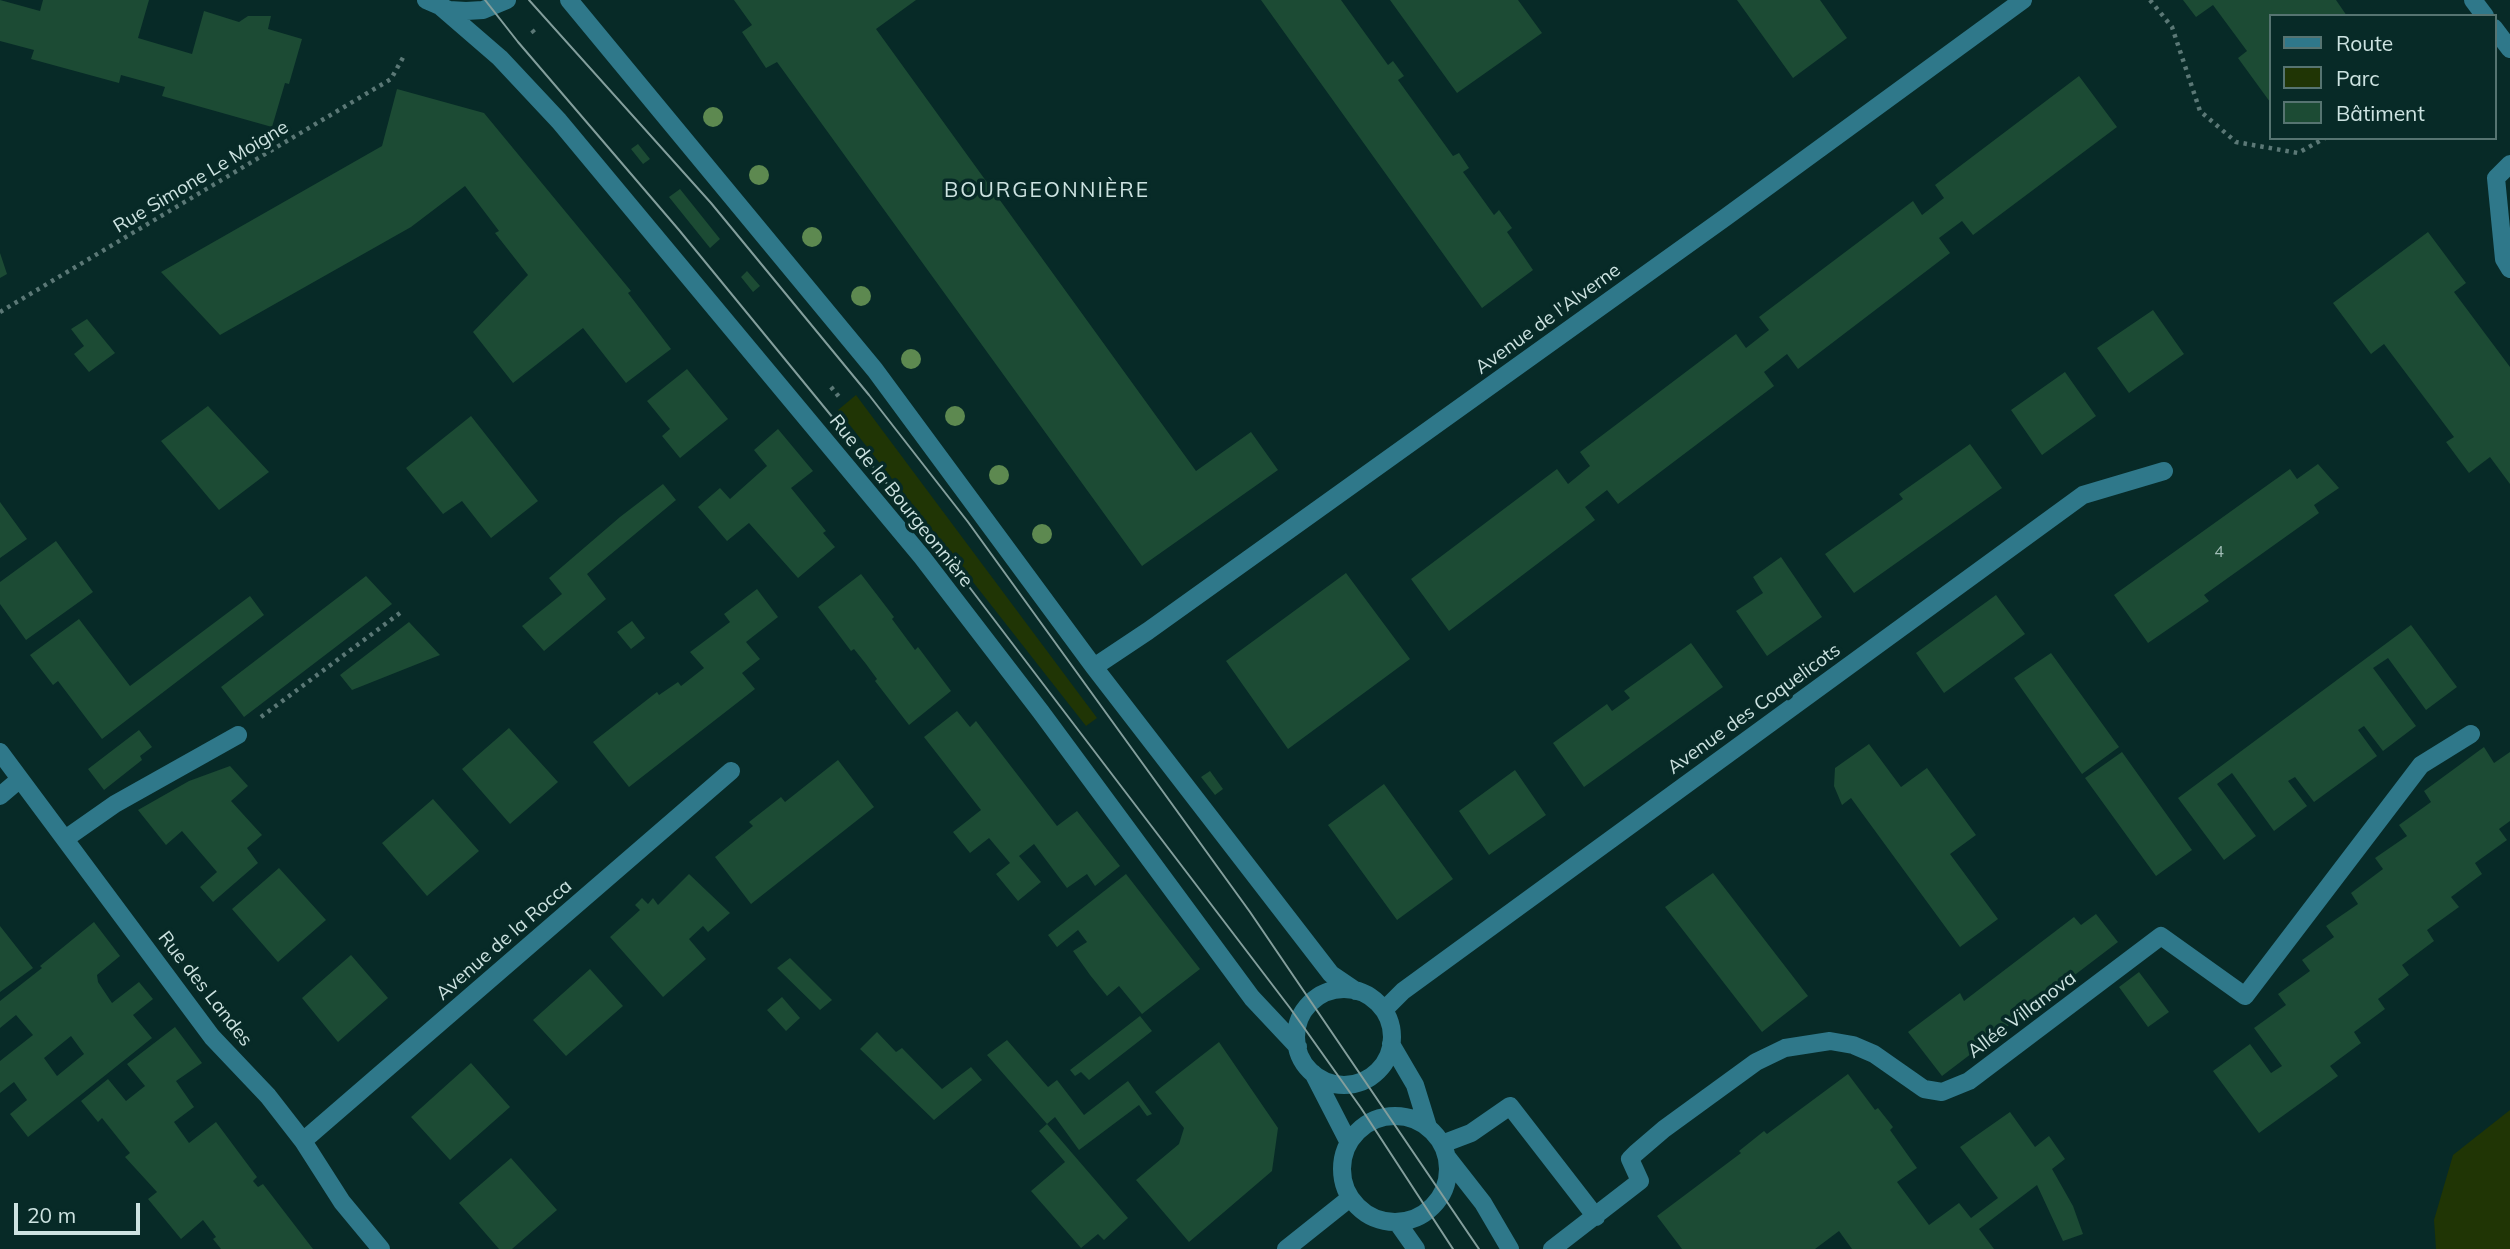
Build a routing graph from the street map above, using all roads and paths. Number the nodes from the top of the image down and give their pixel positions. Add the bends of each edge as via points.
1 (507, 0) edge
2 (569, 0) edge
3 (2022, 0) edge
4 (2150, 0) edge
5 (434, 3) edge
6 (532, 30) dead end
7 (2496, 31) edge
8 (537, 36) dead end
9 (2510, 49) edge
10 (405, 54) dead end
11 (2321, 140) edge
12 (2510, 164) edge
13 (2510, 268) edge
14 (0, 312) edge
15 (831, 387) dead end
16 (840, 398) dead end
17 (2164, 471) dead end
18 (400, 613) dead end
19 (1094, 667) junction
20 (2471, 734) dead end
21 (238, 735) joint
22 (0, 752) edge
23 (731, 771) dead end
24 (20, 779) junction
25 (0, 796) edge
26 (65, 839) junction
27 (1356, 991) junction
28 (1384, 1010) junction
29 (1391, 1044) junction
30 (1298, 1047) junction
31 (1313, 1073) junction
32 (1428, 1127) junction
33 (303, 1141) junction
34 (1349, 1143) junction
35 (1445, 1151) junction
36 (1350, 1198) junction
37 (1596, 1217) junction
38 (1397, 1222) junction
39 (381, 1249) edge
40 (1286, 1249) edge
41 (1416, 1249) edge
42 (1510, 1249) edge
43 (1552, 1249) edge

1 - 5 street via 475,11
2 - 19 street via 875,370
3 - 19 street, Avenue de l'Alverne
4 - 11 path via 2172,27 2200,111 2235,142 2298,153
5 - 30 street, Rue de la Bourgeonnière via 500,58 559,121 922,557 1252,998
6 - 8 path
7 - 9 street
10 - 14 path, Rue Simone Le Moigne via 391,79
12 - 13 street via 2496,178 2504,259
15 - 16 path
17 - 28 street, Avenue des Coquelicots via 2083,495 1403,991
18 - 21 path
19 - 27 street via 1331,974
20 - 37 street, Allée Villanova via 2421,765 2245,996 2161,936 1969,1081 1942,1092 1924,1089 1853,1045 1830,1041 1785,1048 1756,1062 1636,1153 1630,1159 1640,1181
21 - 26 street via 115,804
22 - 24 street, Rue des Landes
23 - 33 street, Avenue de la Rocca
24 - 25 street
24 - 26 street, Rue des Landes
26 - 33 street, Rue des Landes via 212,1037
27 - 28 street via 1370,996
27 - 30 street via 1332,990 1312,1002 1299,1021
28 - 29 street via 1391,1026
29 - 31 street via 1382,1066 1364,1080 1337,1084
29 - 32 street via 1415,1085
30 - 31 street
31 - 34 street
32 - 34 street via 1409,1118 1382,1117 1364,1126
32 - 35 street
33 - 39 street, Rue des Landes via 342,1202
34 - 36 street via 1342,1170
35 - 37 street via 1510,1106
35 - 38 street via 1448,1176 1438,1200 1422,1215
35 - 42 street
36 - 38 street via 1370,1216
36 - 40 street
37 - 43 street, Allée Villanova
38 - 41 street

